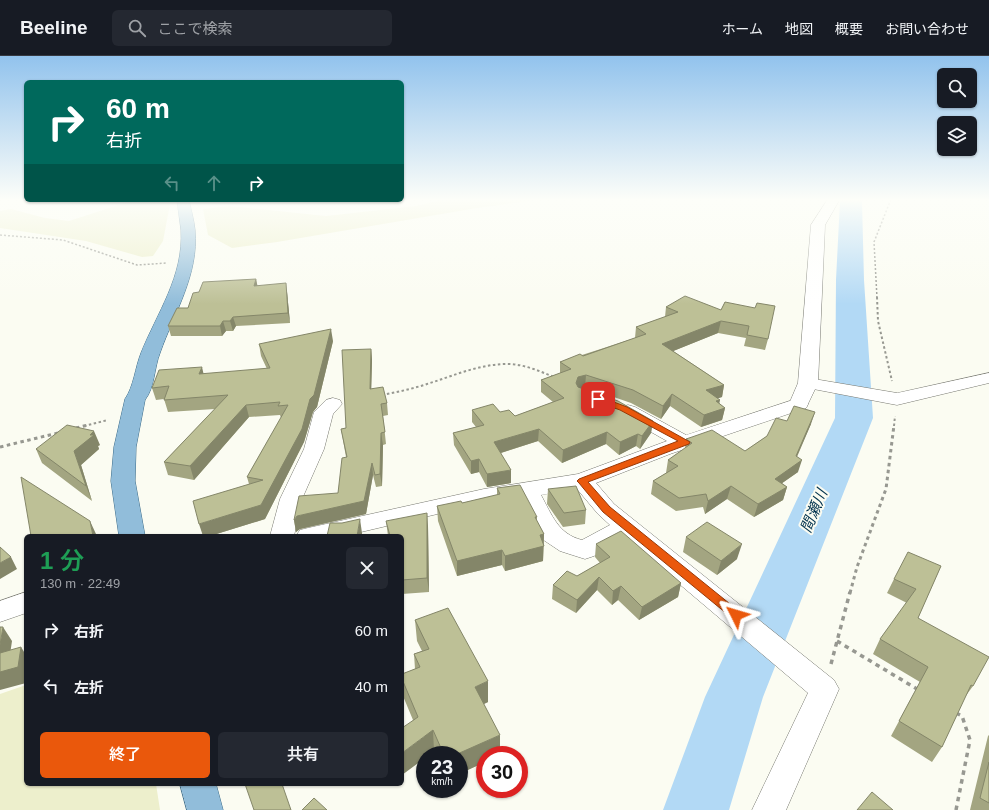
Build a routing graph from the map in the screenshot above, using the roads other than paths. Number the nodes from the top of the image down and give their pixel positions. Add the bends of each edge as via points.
1 (188, 234) edge
2 (818, 234) edge
3 (989, 378) edge
4 (816, 384) junction
5 (333, 404) dead end
6 (611, 404) edge
7 (799, 404) joint
8 (685, 442) junction
9 (582, 481) junction
10 (527, 489) junction
11 (627, 526) junction
12 (132, 534) edge
13 (282, 534) edge
14 (317, 534) edge
15 (24, 603) edge
16 (0, 612) edge
17 (199, 786) edge
18 (205, 810) edge
19 (770, 810) edge

1 - 12 main road via 186,262 181,283 150,354 139,394 135,399 125,447 123,481
2 - 4 street
3 - 4 street via 896,399
4 - 7 street
5 - 13 street via 324,412 314,449 291,499
6 - 8 street via 624,408
7 - 8 street
8 - 9 street
9 - 10 street
9 - 11 street via 606,509
10 - 11 street via 550,533 568,545 585,550
10 - 14 street via 484,496
11 - 19 street via 824,689
15 - 16 street
17 - 18 main road

